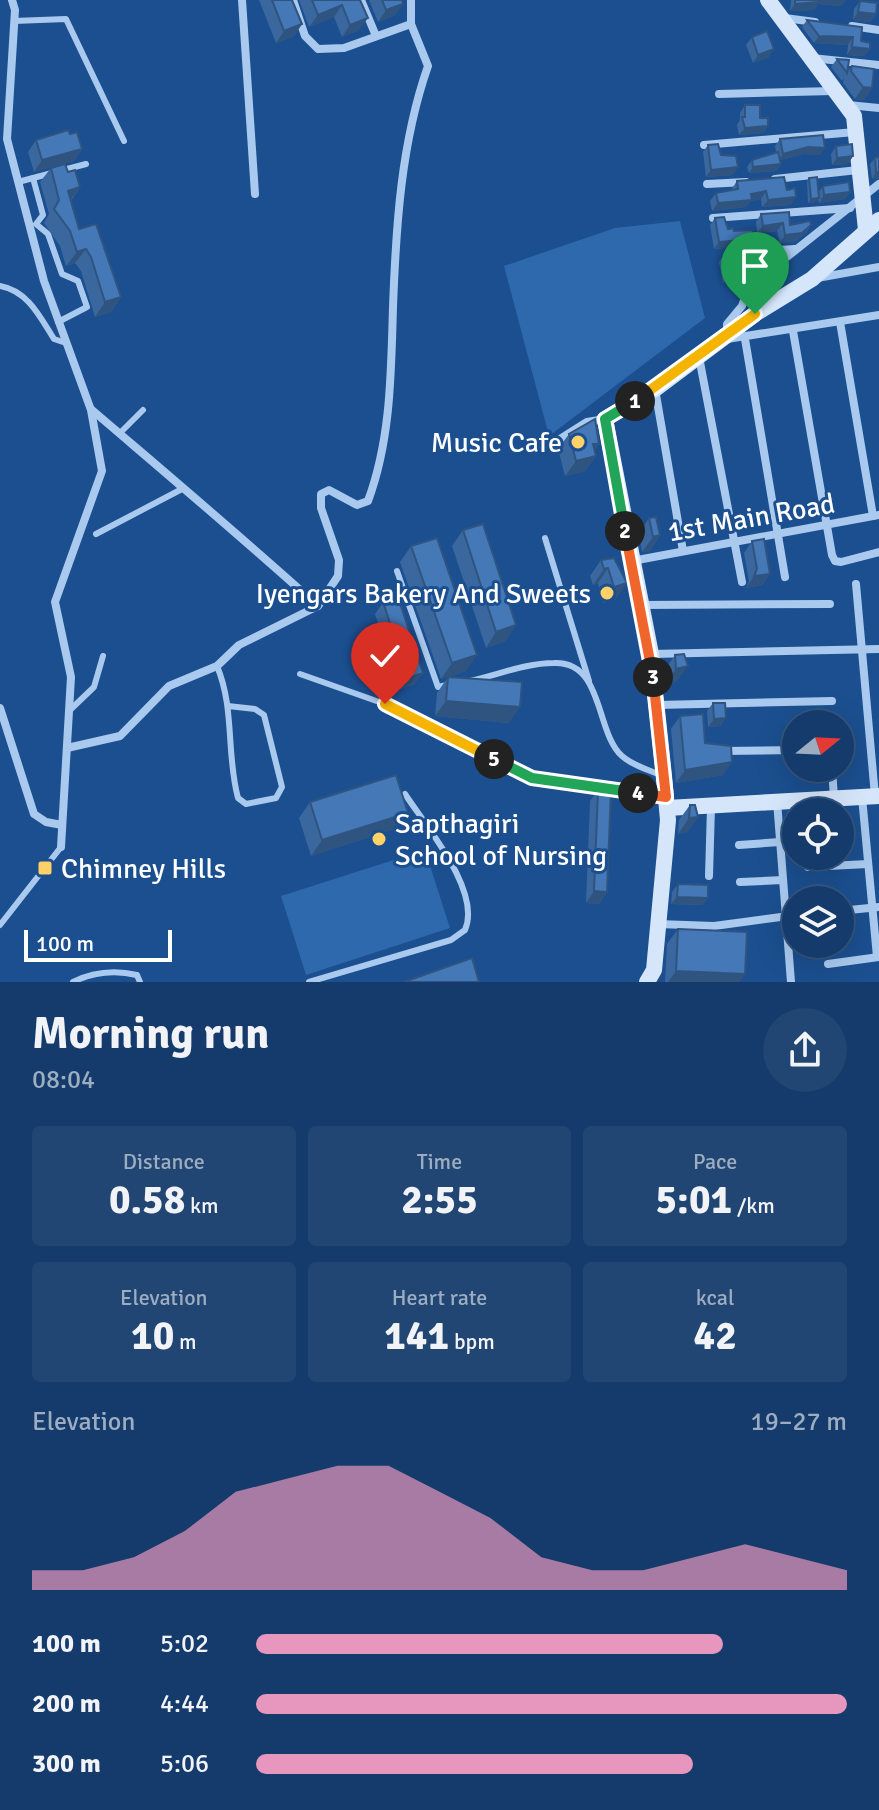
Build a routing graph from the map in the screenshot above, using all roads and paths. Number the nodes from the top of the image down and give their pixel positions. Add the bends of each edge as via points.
1 (12, 0) edge
2 (242, 0) edge
3 (293, 0) edge
4 (361, 0) edge
5 (411, 0) edge
6 (768, 0) edge
7 (778, 17) junction
8 (14, 21) junction
9 (822, 22) edge
10 (411, 24) junction
11 (836, 24) edge
12 (879, 30) edge
13 (376, 36) junction
14 (809, 58) junction
15 (879, 65) edge
16 (719, 94) dead end
17 (839, 98) junction
18 (879, 108) edge
19 (855, 132) junction
20 (124, 141) dead end
21 (704, 145) dead end
22 (86, 164) dead end
23 (858, 170) junction
24 (33, 178) junction
25 (18, 182) junction
26 (707, 184) dead end
27 (879, 184) edge
28 (255, 194) dead end
29 (856, 204) junction
30 (713, 218) edge
31 (872, 225) edge
32 (796, 248) junction
33 (749, 253) edge
34 (879, 267) edge
35 (812, 279) junction
36 (0, 286) edge
37 (879, 315) edge
38 (58, 322) junction
39 (840, 322) junction
40 (793, 331) junction
41 (725, 337) junction
42 (745, 339) junction
43 (66, 343) junction
44 (699, 356) junction
45 (655, 389) junction
46 (91, 410) junction
47 (143, 410) dead end
48 (605, 419) junction
49 (119, 434) junction
50 (557, 441) dead end
51 (182, 489) junction
52 (876, 516) edge
53 (825, 525) junction
54 (96, 534) dead end
55 (780, 534) junction
56 (545, 538) dead end
57 (734, 542) junction
58 (683, 551) junction
59 (879, 552) edge
60 (631, 561) junction
61 (397, 571) dead end
62 (785, 577) dead end
63 (742, 582) dead end
64 (856, 584) dead end
65 (830, 604) dead end
66 (640, 605) junction
67 (318, 606) junction
68 (879, 649) edge
69 (862, 650) junction
70 (651, 654) junction
71 (103, 656) dead end
72 (217, 666) junction
73 (300, 674) dead end
74 (590, 684) junction
75 (832, 701) dead end
76 (656, 705) junction
77 (228, 706) junction
78 (0, 708) edge
79 (69, 711) junction
80 (67, 748) junction
81 (782, 750) edge
82 (718, 751) edge
83 (664, 776) junction
84 (833, 782) edge
85 (405, 794) edge
86 (872, 796) edge
87 (834, 798) joint
88 (777, 800) junction
89 (782, 800) edge
90 (666, 802) junction
91 (711, 807) junction
92 (62, 825) junction
93 (780, 842) junction
94 (739, 845) dead end
95 (61, 847) joint
96 (879, 859) edge
97 (868, 862) junction
98 (854, 863) edge
99 (709, 876) dead end
100 (783, 880) junction
101 (740, 882) dead end
102 (783, 886) edge
103 (875, 907) edge
104 (854, 909) edge
105 (782, 917) edge
106 (658, 924) junction
107 (0, 925) edge
108 (878, 957) edge
109 (789, 958) edge
110 (828, 964) dead end
111 (73, 982) edge
112 (140, 982) edge
113 (309, 982) edge
114 (647, 982) edge
115 (791, 982) edge

1 - 8 street
2 - 28 street
3 - 13 street via 305,36 318,49 344,48
4 - 13 street
5 - 10 street
6 - 7 street
7 - 9 street
7 - 14 street
8 - 20 lane via 66,19
8 - 25 street via 7,139
10 - 13 street
10 - 67 street via 428,66 413,109 402,180 381,467 368,501 357,505 329,490 321,494 339,560 338,576
11 - 12 street
14 - 15 street
14 - 17 street
16 - 17 street
17 - 18 street
17 - 19 street via 854,116
19 - 21 street
19 - 23 street
22 - 24 lane
23 - 26 street
23 - 29 street
24 - 25 lane
24 - 38 lane via 43,215 36,224 48,234 62,274 78,281 87,307
25 - 38 street
27 - 29 street
29 - 30 street
29 - 31 street
29 - 32 street
31 - 35 street
32 - 33 street
32 - 41 street via 746,290
34 - 35 street
35 - 41 street
36 - 43 lane via 13,288 33,306 54,339
37 - 39 street
38 - 43 street
39 - 40 street
39 - 52 street
40 - 42 street
40 - 53 street
41 - 42 street
41 - 44 street
42 - 55 street
43 - 46 street
44 - 45 street
44 - 57 street
45 - 48 street
45 - 58 street
46 - 49 street
46 - 79 street via 102,471 55,602 71,677
47 - 49 lane
48 - 50 street via 587,422
48 - 60 street
49 - 51 street
51 - 54 lane
51 - 67 street
52 - 53 street, 1st Main Road
53 - 55 street, 1st Main Road
53 - 59 street via 835,561
55 - 57 street, 1st Main Road
55 - 62 street
56 - 74 lane
57 - 58 street, 1st Main Road
57 - 63 street
58 - 60 street, 1st Main Road
60 - 66 street
61 - 74 lane via 438,687 557,662 579,671
64 - 69 street
65 - 66 street
66 - 70 street
67 - 72 street via 239,645
68 - 69 street
69 - 70 street
69 - 86 street
70 - 76 street
71 - 79 lane via 94,687
72 - 77 lane
72 - 80 street via 169,686 120,736
73 - 90 lane via 385,704 532,778
74 - 83 lane via 622,756
75 - 76 street
76 - 83 street
77 - 77 lane via 264,715 282,787 276,798 246,804 238,798
78 - 92 street via 34,814
79 - 80 street
80 - 92 street
81 - 82 street
83 - 90 street
84 - 87 street
85 - 113 lane via 457,873 467,903 467,925 451,940
86 - 87 street
86 - 97 street
88 - 89 street
88 - 91 street
88 - 93 street
90 - 91 street
90 - 106 street via 668,885
91 - 99 street
92 - 95 street
93 - 94 street
93 - 100 street
95 - 107 lane
96 - 97 street
97 - 98 street
97 - 103 street
100 - 101 street
100 - 102 street
103 - 104 street
103 - 108 street
105 - 106 street via 714,926
106 - 114 street via 654,970
108 - 110 street
109 - 115 street
111 - 112 lane via 111,973 137,975

